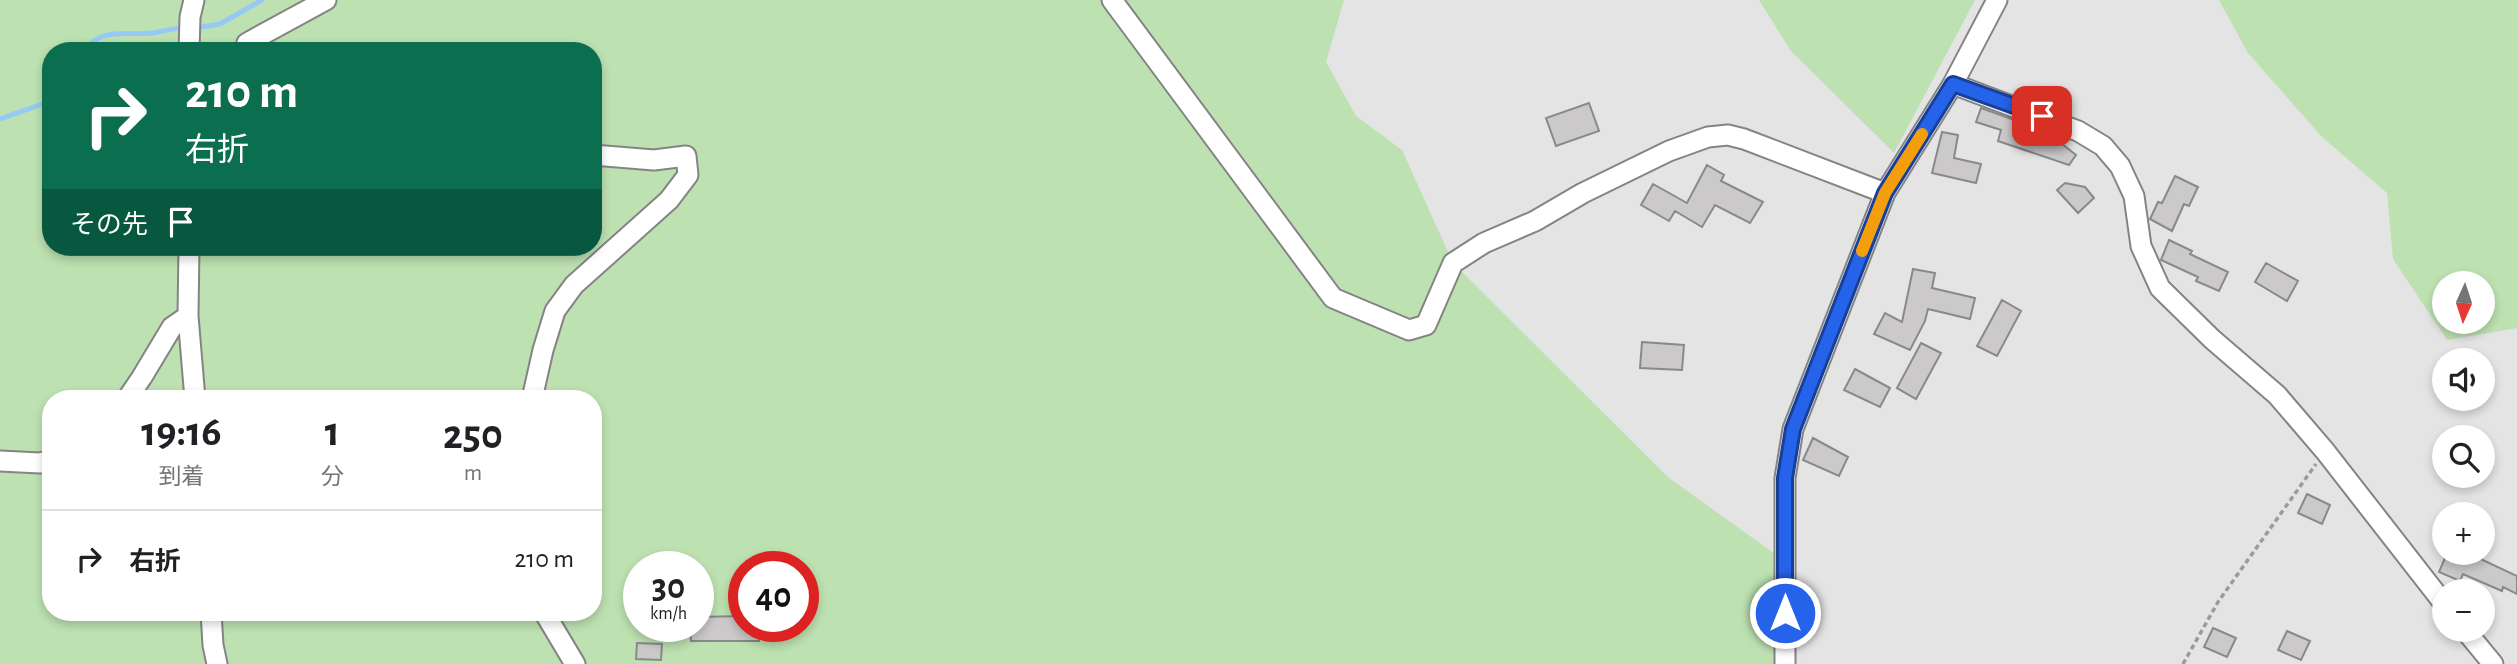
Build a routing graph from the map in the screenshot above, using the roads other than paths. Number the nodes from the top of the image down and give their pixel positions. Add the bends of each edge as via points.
1 (326, 0) edge
2 (1112, 0) edge
3 (1997, 0) edge
4 (192, 9) edge
5 (189, 42) edge
6 (249, 42) edge
7 (1953, 84) junction
8 (602, 156) edge
9 (1885, 193) junction
10 (189, 256) edge
11 (188, 316) junction
12 (133, 390) edge
13 (194, 390) edge
14 (534, 390) edge
15 (0, 461) edge
16 (42, 462) edge
17 (2432, 588) edge
18 (212, 621) edge
19 (549, 621) edge
20 (2475, 642) edge
21 (217, 664) edge
22 (575, 664) edge
23 (1785, 664) edge
24 (2493, 664) edge

1 - 6 street
2 - 9 street via 1333,298 1409,330 1426,326 1453,263 1583,193 1708,137 1744,139
3 - 7 street
4 - 5 street
7 - 9 street
7 - 17 street via 2066,126 2103,146 2120,166 2134,197 2141,246 2160,288 2277,395
8 - 14 street via 654,160 686,156 688,175 668,200 574,285 555,311
9 - 23 street via 1793,429 1785,478
10 - 11 street
11 - 12 street via 172,327
11 - 13 street
15 - 16 street
18 - 21 street
19 - 22 street
20 - 24 street

